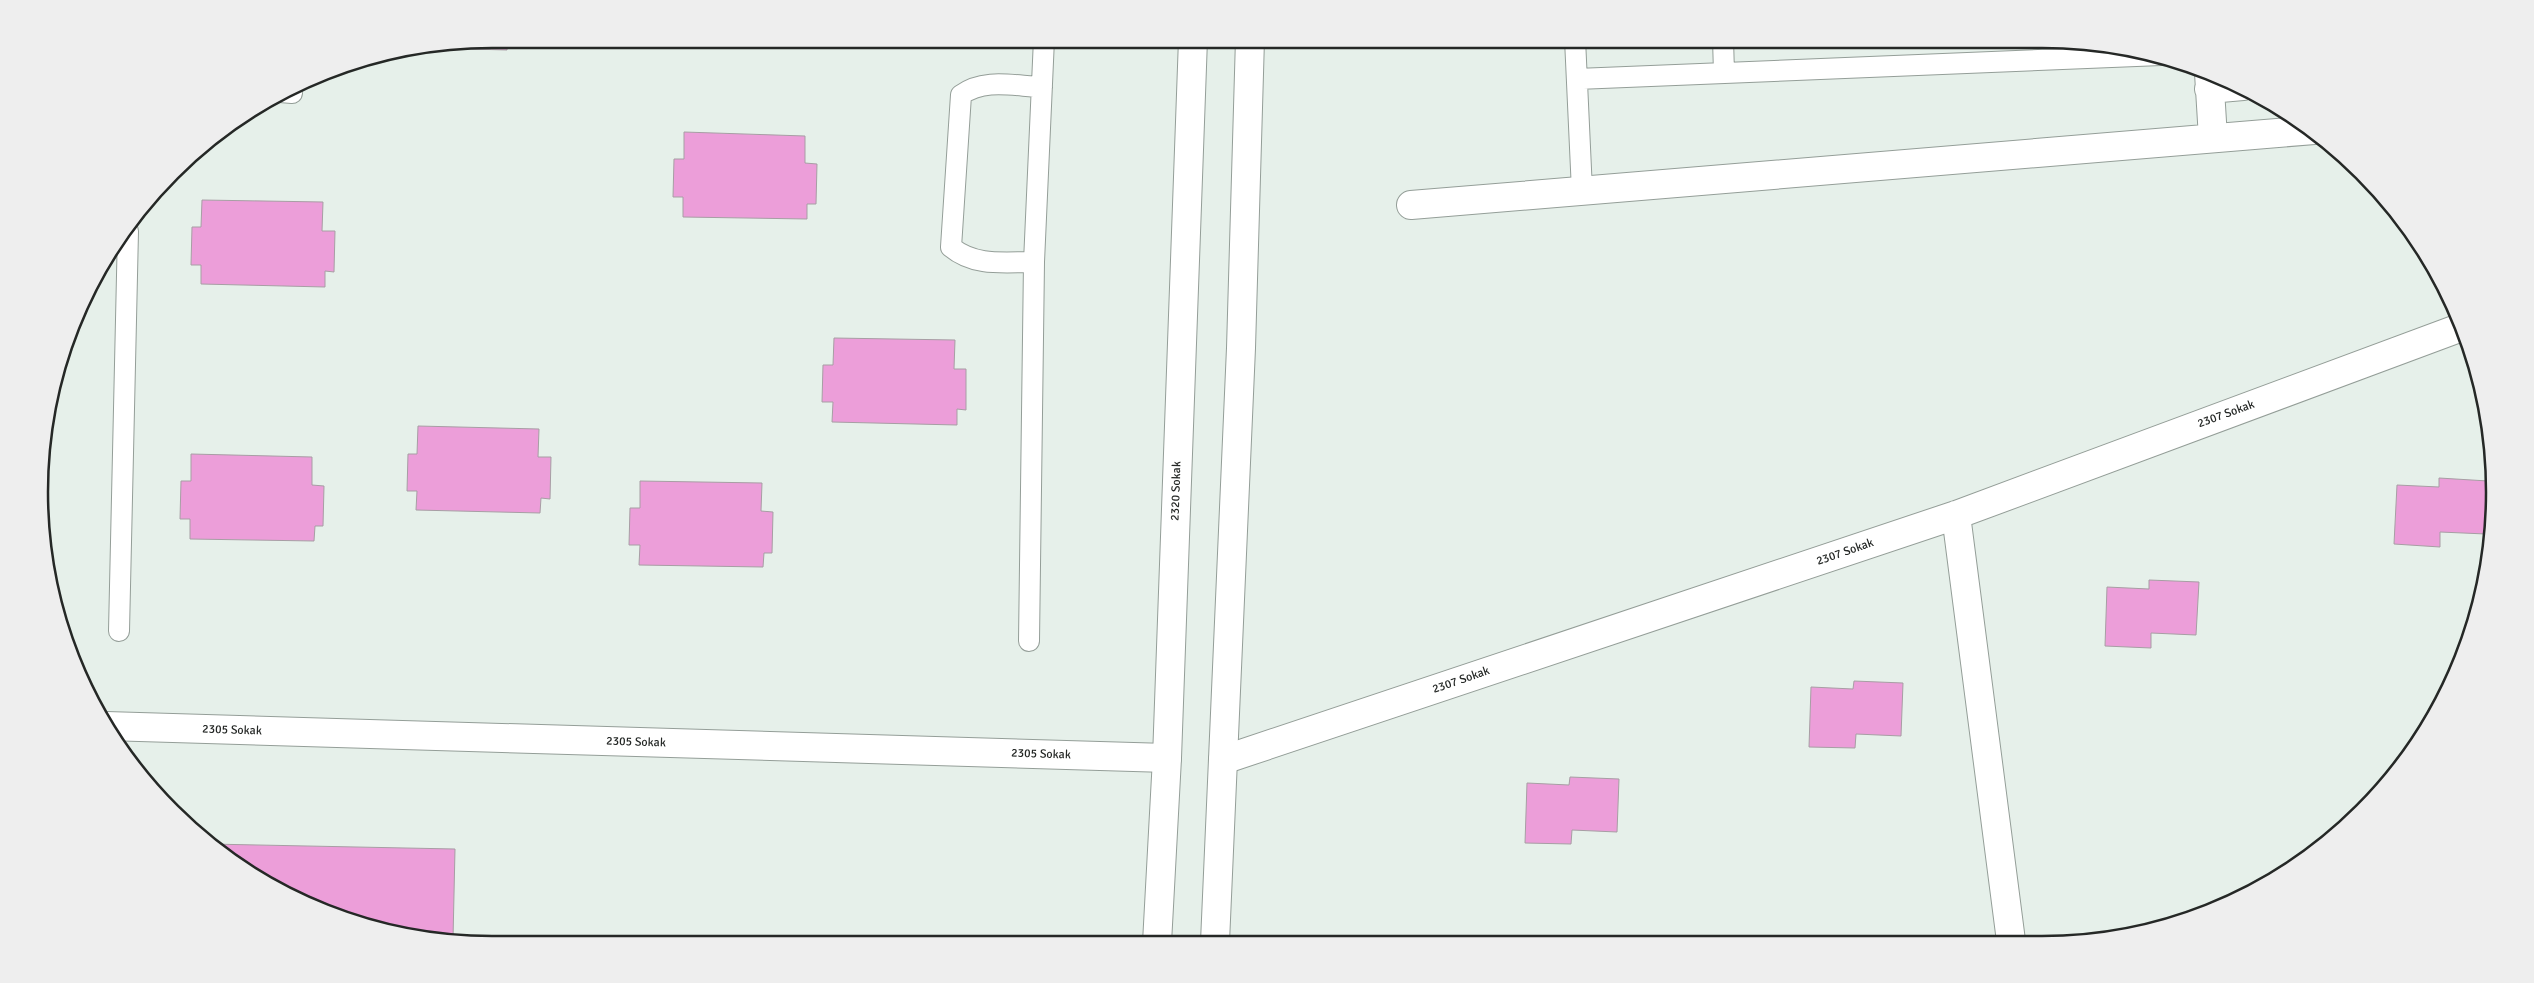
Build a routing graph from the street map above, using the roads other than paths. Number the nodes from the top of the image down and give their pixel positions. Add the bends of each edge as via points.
1 (1044, 48) edge
2 (1193, 48) edge
3 (1250, 48) edge
4 (1575, 48) edge
5 (1723, 48) edge
6 (2089, 51) edge
7 (2105, 52) edge
8 (1724, 73) junction
9 (1577, 79) junction
10 (2209, 81) edge
11 (1042, 87) junction
12 (2302, 131) edge
13 (2213, 138) junction
14 (1582, 191) junction
15 (1411, 205) dead end
16 (128, 237) edge
17 (1034, 262) junction
18 (2456, 329) edge
19 (1956, 514) junction
20 (119, 632) dead end
21 (1029, 641) dead end
22 (115, 726) edge
23 (1167, 758) junction
24 (1223, 760) junction
25 (1157, 936) edge
26 (1215, 936) edge
27 (2010, 936) edge

1 - 11 lane
2 - 23 street, 2320 Sokak
3 - 24 street
4 - 9 lane
5 - 8 lane
6 - 7 lane
6 - 8 lane
8 - 9 lane
9 - 14 lane
10 - 13 street
11 - 17 lane
11 - 17 lane via 984,84 961,95 951,247 962,257 976,262
12 - 13 street
13 - 14 street
14 - 15 street
16 - 20 lane
17 - 21 lane
18 - 19 street, 2307 Sokak
19 - 24 street, 2307 Sokak
19 - 27 street
22 - 23 street, 2305 Sokak
23 - 25 street, 2320 Sokak
24 - 26 street

